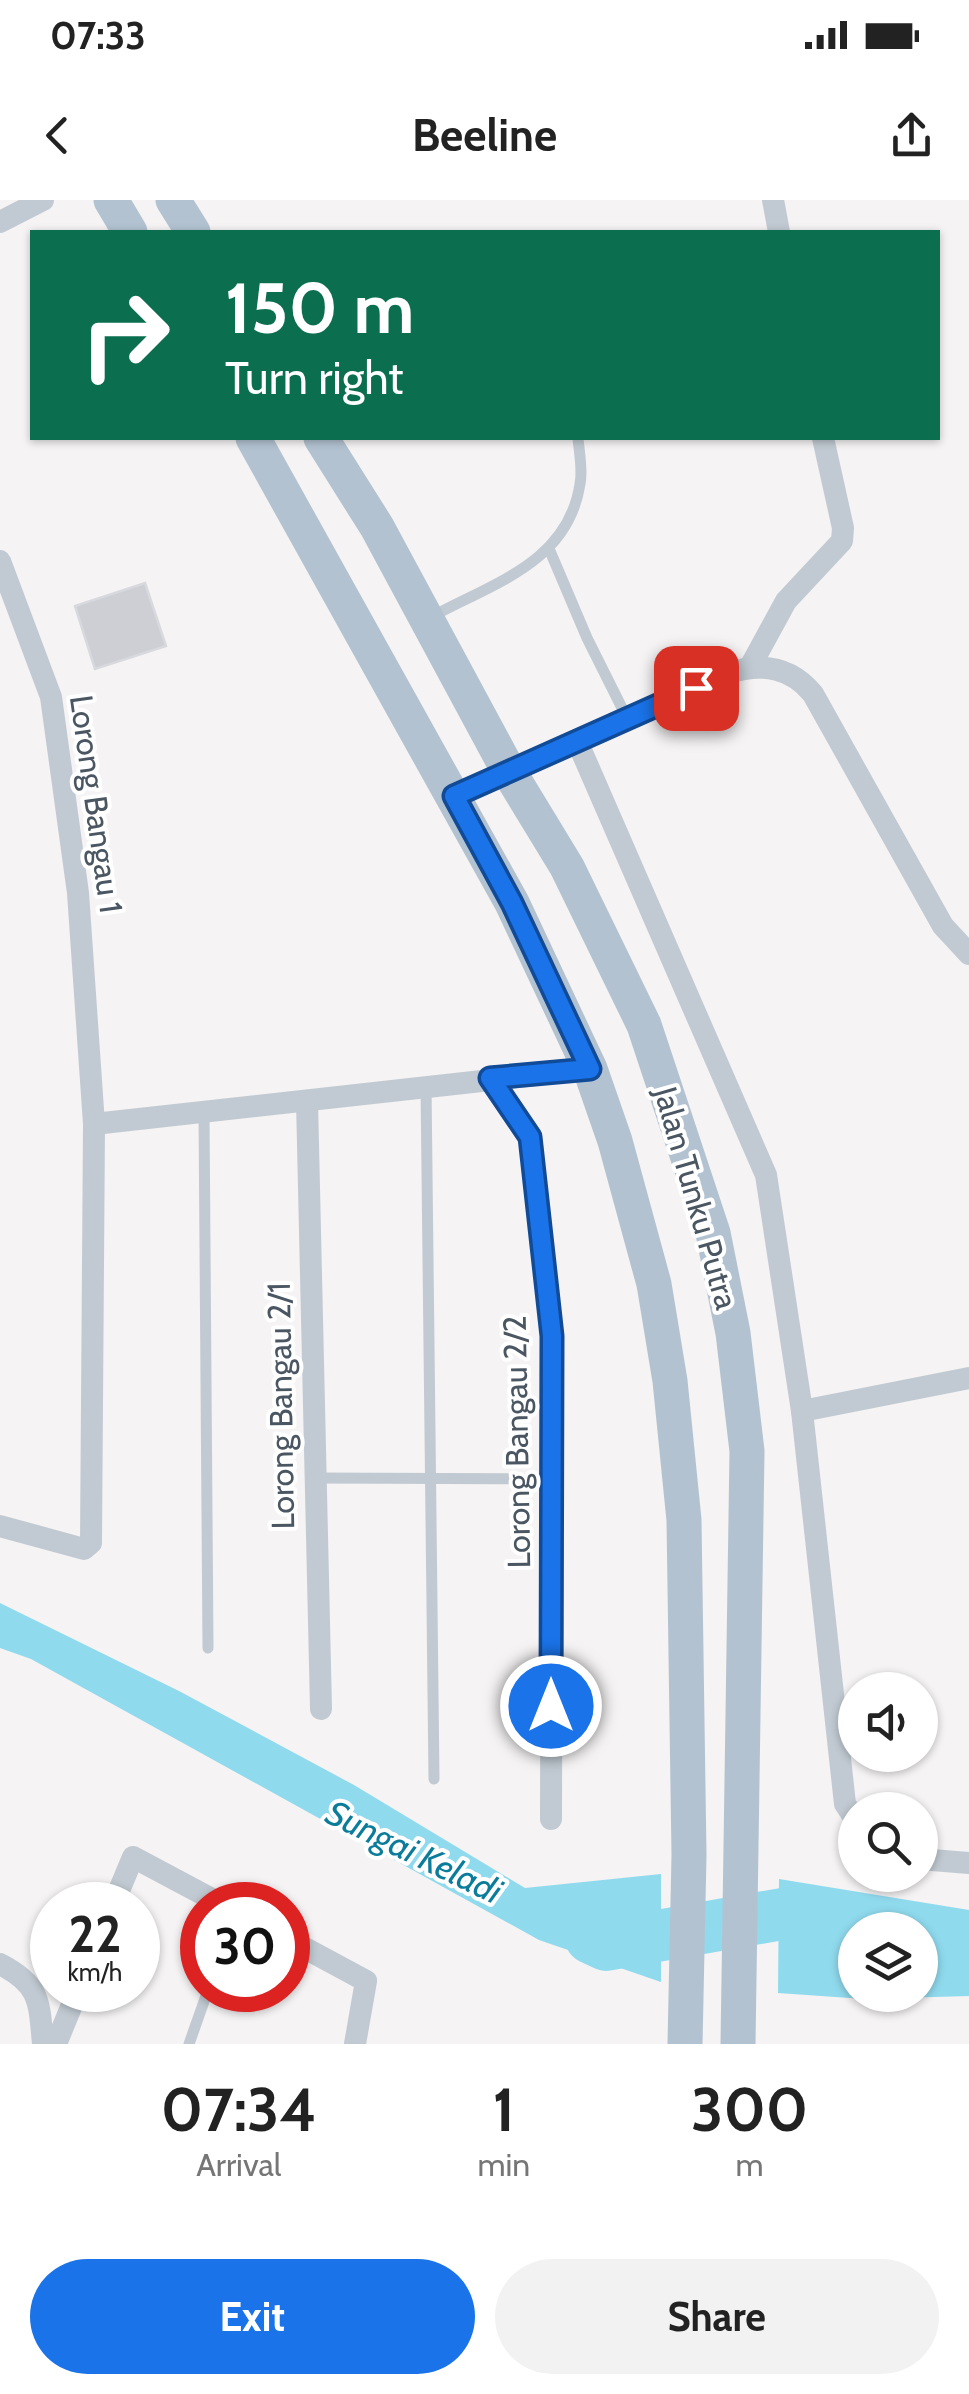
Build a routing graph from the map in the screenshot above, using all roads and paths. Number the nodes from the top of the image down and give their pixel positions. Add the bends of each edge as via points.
1 (44, 200) edge
2 (173, 200) edge
3 (773, 200) edge
4 (0, 222) edge
5 (193, 230) edge
6 (779, 230) edge
7 (253, 440) edge
8 (322, 440) edge
9 (578, 440) edge
10 (822, 440) edge
11 (550, 551) junction
12 (0, 562) edge
13 (427, 619) junction
14 (750, 667) junction
15 (628, 720) junction
16 (576, 741) junction
17 (508, 770) junction
18 (454, 796) junction
19 (969, 954) edge
20 (590, 1069) junction
21 (490, 1078) junction
22 (426, 1086) junction
23 (307, 1101) junction
24 (204, 1114) junction
25 (94, 1124) junction
26 (969, 1378) edge
27 (802, 1410) junction
28 (315, 1478) junction
29 (430, 1479) junction
30 (552, 1479) junction
31 (0, 1526) edge
32 (208, 1648) dead end
33 (321, 1709) dead end
34 (434, 1779) dead end
35 (843, 1792) edge
36 (551, 1819) dead end
37 (938, 1860) edge
38 (969, 1863) edge
39 (123, 1882) edge
40 (180, 1882) edge
41 (310, 1951) edge
42 (0, 1964) edge
43 (69, 2012) edge
44 (200, 2012) edge
45 (43, 2044) edge
46 (56, 2044) edge
47 (189, 2044) edge
48 (355, 2044) edge
49 (685, 2044) edge
50 (738, 2044) edge

1 - 4 street
2 - 5 main road
3 - 6 street
7 - 18 main road, Jalan Tunku Putra
8 - 13 main road, Jalan Tunku Putra
9 - 11 lane via 581,482 569,523
10 - 14 street via 842,541 786,600
11 - 13 lane
11 - 15 lane
12 - 25 street, Lorong Bangau 1 via 52,696 78,893
13 - 17 main road, Jalan Tunku Putra
14 - 15 street
14 - 19 street via 787,670 813,694 943,926
15 - 16 street
16 - 17 street
16 - 27 street via 766,1175
17 - 18 street
17 - 50 main road, Jalan Tunku Putra via 567,867 644,1026 716,1251 743,1397
18 - 20 main road, Jalan Tunku Putra
20 - 21 street
20 - 49 main road, Jalan Tunku Putra via 654,1284 684,1520
21 - 22 street
21 - 30 street, Lorong Bangau 2/2 via 530,1137 552,1336
22 - 23 street
22 - 29 lane
23 - 24 street
23 - 28 street, Lorong Bangau 2/1
24 - 25 street
24 - 32 lane
25 - 31 street, Lorong Bangau 1 via 92,1543 84,1549
26 - 27 street
27 - 35 street
28 - 29 lane
28 - 33 street, Lorong Bangau 2/1
29 - 30 lane
29 - 34 lane
30 - 36 street, Lorong Bangau 2/2
37 - 38 street
39 - 40 street via 133,1857
41 - 48 street via 366,1981
42 - 45 street via 31,1985 39,1999
43 - 46 street
44 - 47 lane

